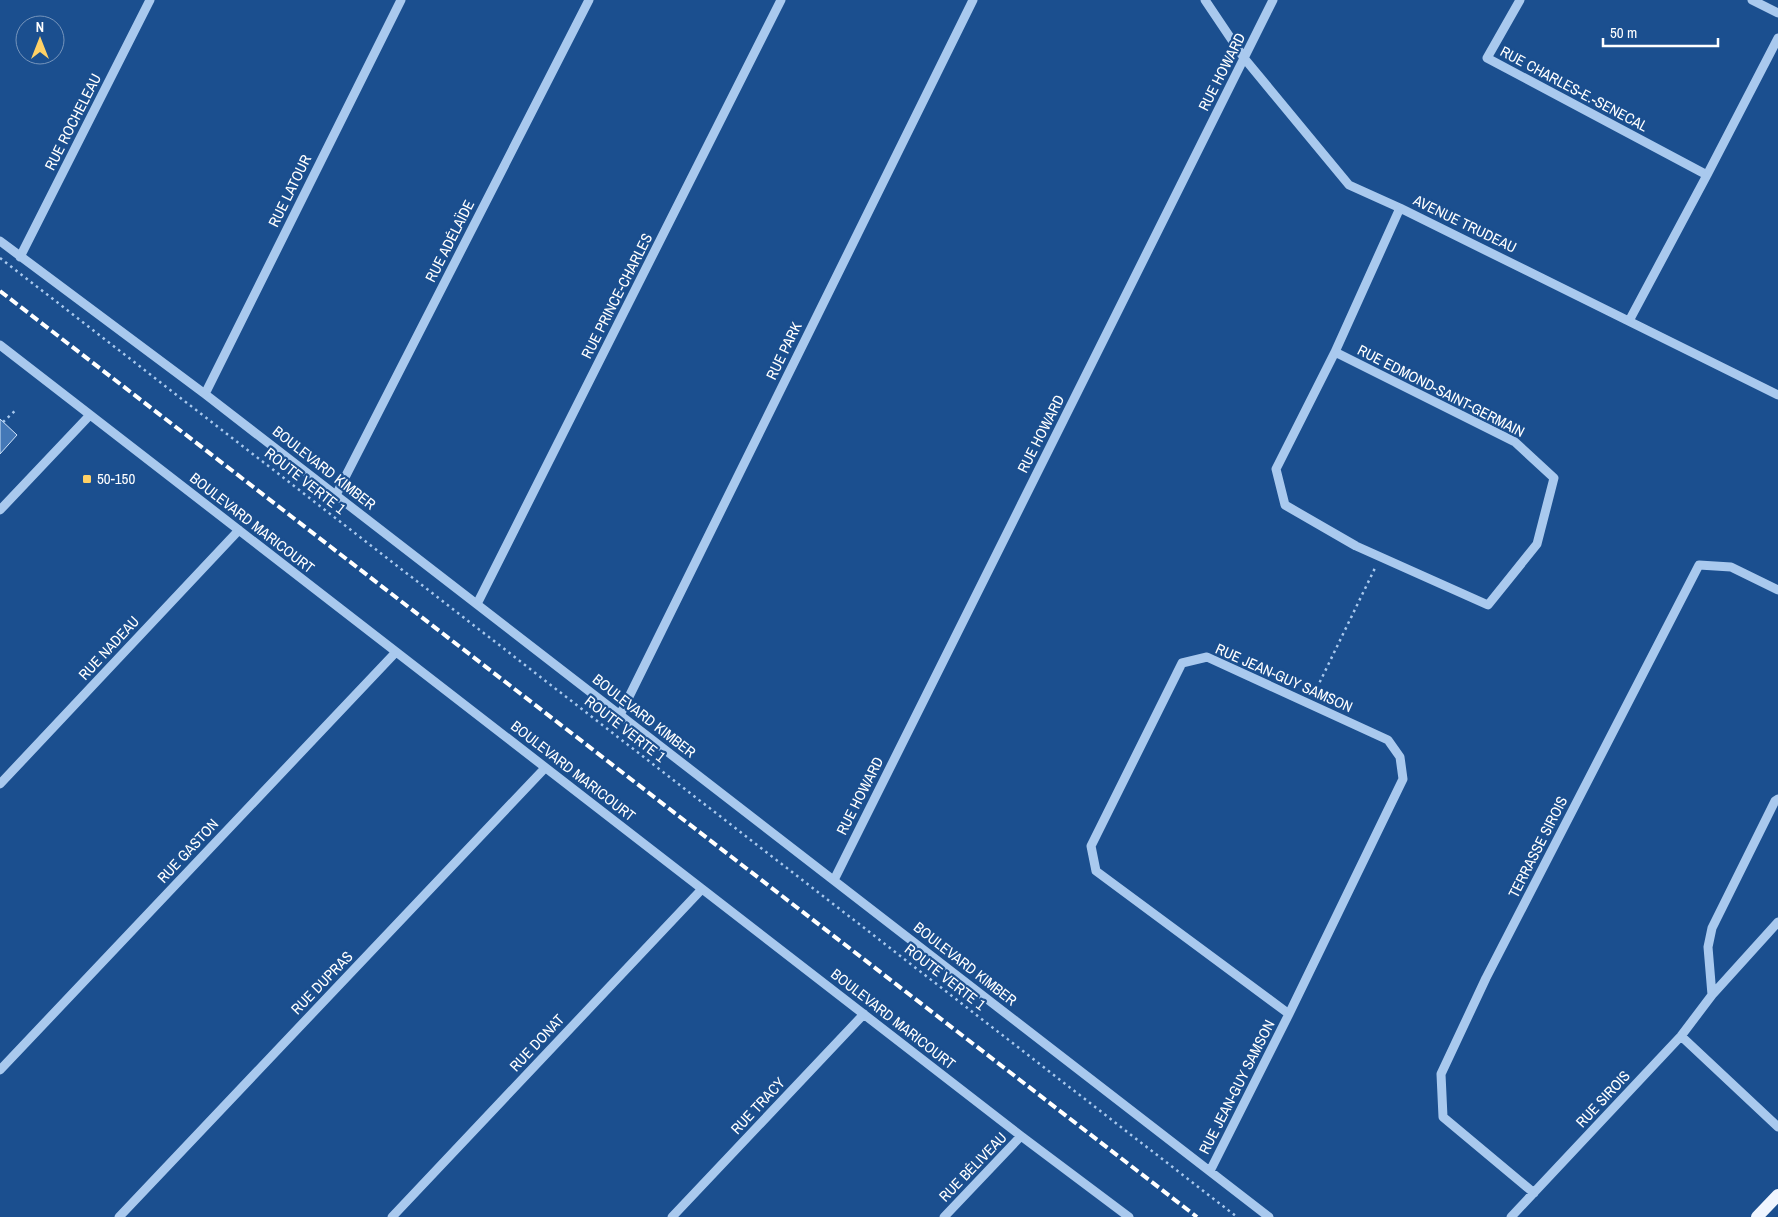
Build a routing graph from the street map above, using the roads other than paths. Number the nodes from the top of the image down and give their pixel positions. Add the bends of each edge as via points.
1 (150, 0) edge
2 (401, 0) edge
3 (589, 0) edge
4 (781, 0) edge
5 (973, 0) edge
6 (1205, 0) edge
7 (1273, 0) edge
8 (1520, 0) edge
9 (1752, 0) edge
10 (1778, 13) edge
11 (1778, 38) edge
12 (1244, 58) junction
13 (1707, 175) junction
14 (1400, 208) junction
15 (0, 241) edge
16 (20, 257) junction
17 (1629, 321) junction
18 (0, 345) edge
19 (1335, 352) junction
20 (205, 394) junction
21 (1778, 395) edge
22 (90, 415) junction
23 (336, 495) junction
24 (0, 510) edge
25 (239, 530) junction
26 (1778, 590) edge
27 (477, 604) junction
28 (396, 652) junction
29 (620, 715) junction
30 (545, 768) junction
31 (0, 784) edge
32 (1778, 800) edge
33 (834, 880) junction
34 (702, 889) junction
35 (1778, 922) edge
36 (1712, 996) junction
37 (864, 1014) junction
38 (1289, 1014) junction
39 (1681, 1036) junction
40 (0, 1070) edge
41 (1778, 1127) edge
42 (1021, 1136) junction
43 (1210, 1172) junction
44 (1534, 1193) junction
45 (1778, 1195) edge
46 (119, 1217) edge
47 (392, 1217) edge
48 (672, 1217) edge
49 (944, 1217) edge
50 (1129, 1217) edge
51 (1269, 1217) edge
52 (1511, 1217) edge
53 (1757, 1217) edge

1 - 16 street, RUE ROCHELEAU
2 - 20 street, RUE LATOUR
3 - 23 street, RUE ADÉLAÏDE
4 - 27 street, RUE PRINCE-CHARLES
5 - 29 street, RUE PARK
6 - 12 street, AVENUE TRUDEAU
7 - 12 street, RUE HOWARD
8 - 13 street, RUE CHARLES-E.-SENECAL via 1487,58
9 - 10 street
11 - 13 street
12 - 14 street, AVENUE TRUDEAU via 1349,184
12 - 33 street, RUE HOWARD
13 - 17 street
14 - 17 street, AVENUE TRUDEAU
14 - 19 street, RUE EDMOND-SAINT-GERMAIN
15 - 16 street, BOULEVARD KIMBER
16 - 20 street, BOULEVARD KIMBER
17 - 21 street, AVENUE TRUDEAU
18 - 22 street, BOULEVARD MARICOURT
19 - 19 street, RUE EDMOND-SAINT-GERMAIN via 1276,469 1285,504 1356,546 1488,606 1537,544 1554,478 1515,442
20 - 23 street, BOULEVARD KIMBER
22 - 24 street
22 - 25 street, BOULEVARD MARICOURT
23 - 27 street, BOULEVARD KIMBER
25 - 28 street, BOULEVARD MARICOURT
25 - 31 street, RUE NADEAU
26 - 44 street, TERRASSE SIROIS via 1731,567 1699,565 1486,978 1442,1074 1443,1117
27 - 29 street, BOULEVARD KIMBER
28 - 30 street, BOULEVARD MARICOURT
28 - 40 street, RUE GASTON
29 - 33 street, BOULEVARD KIMBER
30 - 34 street, BOULEVARD MARICOURT
30 - 46 street, RUE DUPRAS
32 - 36 street via 1712,928 1708,947
33 - 43 street, BOULEVARD KIMBER
34 - 37 street, BOULEVARD MARICOURT
34 - 47 street, RUE DONAT
35 - 36 street, RUE SIROIS
36 - 39 street, RUE SIROIS
37 - 42 street, BOULEVARD MARICOURT
37 - 48 street, RUE TRACY
38 - 38 street, RUE JEAN-GUY SAMSON via 1403,780 1400,757 1388,740 1206,657 1182,664 1091,846 1096,871
38 - 43 street, RUE JEAN-GUY SAMSON
39 - 41 street
39 - 44 street, RUE SIROIS
42 - 49 street, RUE BÉLIVEAU
42 - 50 street, BOULEVARD MARICOURT
43 - 51 street, BOULEVARD KIMBER
44 - 52 street, RUE SIROIS
45 - 53 main road

